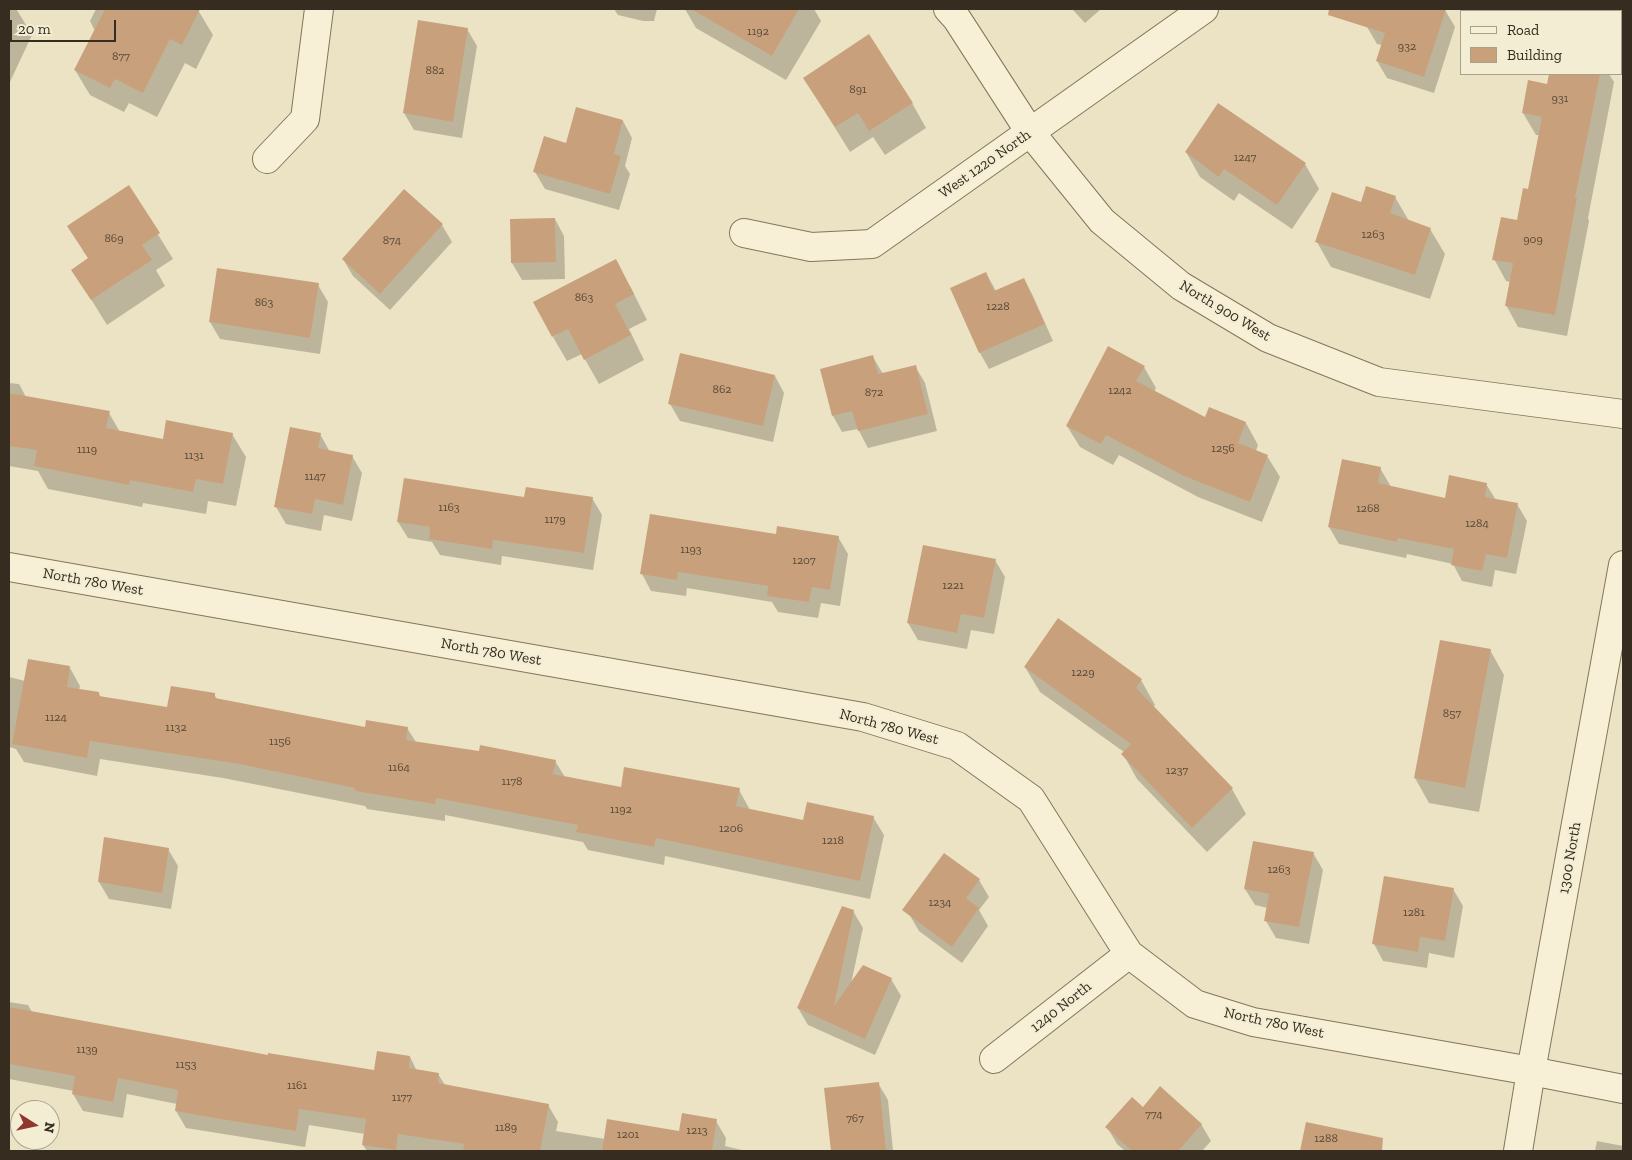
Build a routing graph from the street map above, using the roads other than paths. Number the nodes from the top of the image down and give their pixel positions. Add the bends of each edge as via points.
1 (319, 9) edge
2 (948, 9) edge
3 (1204, 9) edge
4 (1030, 132) junction
5 (267, 159) dead end
6 (744, 233) dead end
7 (1623, 414) edge
8 (1623, 565) edge
9 (9, 567) edge
10 (1129, 954) junction
11 (994, 1059) dead end
12 (1531, 1071) junction
13 (1623, 1089) edge
14 (1518, 1151) edge

1 - 5 street via 305,119
2 - 4 street, North 900 West
3 - 4 street, West 1220 North
4 - 6 street, West 1220 North via 872,244 811,247
4 - 7 street, North 900 West via 1102,221 1181,286 1268,338 1379,382
8 - 12 street, 1300 North
9 - 10 street, North 780 West via 863,717 957,746 1031,799
10 - 11 street, 1240 North
10 - 12 street, North 780 West via 1195,1004 1253,1022
12 - 13 street, North 780 West
12 - 14 street, 1300 North

